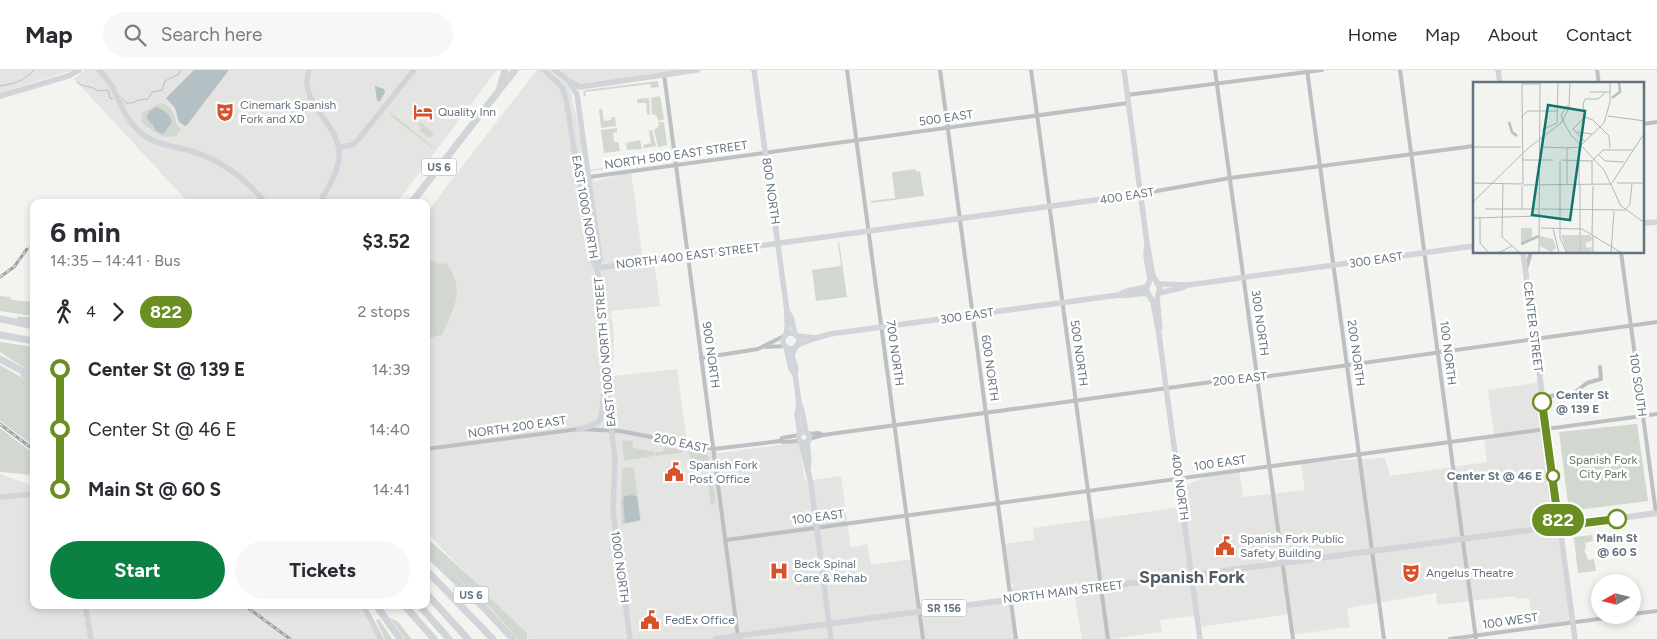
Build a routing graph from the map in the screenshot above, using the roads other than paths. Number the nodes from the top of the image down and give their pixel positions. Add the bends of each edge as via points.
1 (80, 70) edge
2 (99, 70) edge
3 (308, 70) edge
4 (414, 70) edge
5 (505, 70) edge
6 (515, 70) edge
7 (544, 70) edge
8 (555, 70) edge
9 (697, 70) edge
10 (754, 70) edge
11 (847, 70) edge
12 (940, 70) edge
13 (1031, 70) edge
14 (1124, 70) edge
15 (1215, 70) edge
16 (1322, 70) edge
17 (1400, 70) edge
18 (1307, 71) edge
19 (664, 74) junction
20 (569, 81) junction
21 (1217, 83) junction
22 (580, 87) junction
23 (499, 90) junction
24 (577, 95) junction
25 (0, 96) edge
26 (1127, 96) junction
27 (1128, 103) junction
28 (1038, 116) junction
29 (1657, 122) edge
30 (1644, 124) edge
31 (948, 128) junction
32 (856, 141) junction
33 (574, 144) junction
34 (1473, 146) edge
35 (339, 147) junction
36 (766, 154) junction
37 (1412, 154) junction
38 (677, 165) junction
39 (1320, 166) junction
40 (589, 177) junction
41 (1230, 178) junction
42 (580, 180) junction
43 (1140, 194) junction
44 (262, 199) edge
45 (321, 199) edge
46 (414, 199) edge
47 (1050, 207) junction
48 (593, 212) junction
49 (960, 220) junction
50 (1657, 222) edge
51 (1644, 223) edge
52 (868, 232) junction
53 (1147, 243) junction
54 (778, 244) junction
55 (1473, 246) edge
56 (1425, 253) junction
57 (1524, 254) edge
58 (1530, 254) edge
59 (1621, 254) edge
60 (688, 256) junction
61 (1334, 265) junction
62 (597, 268) junction
63 (1526, 269) junction
64 (1244, 277) junction
65 (1157, 284) junction
66 (1148, 285) junction
67 (1188, 285) junction
68 (1159, 294) junction
69 (1119, 295) junction
70 (1149, 295) junction
71 (1062, 303) junction
72 (787, 311) junction
73 (972, 315) junction
74 (0, 319) edge
75 (10, 320) junction
76 (30, 321) edge
77 (1657, 322) edge
78 (30, 325) edge
79 (1630, 326) junction
80 (881, 327) junction
81 (0, 335) edge
82 (785, 335) junction
83 (796, 335) junction
84 (1159, 335) junction
85 (816, 338) junction
86 (1534, 339) junction
87 (30, 340) edge
88 (785, 346) junction
89 (796, 346) junction
90 (766, 347) junction
91 (1438, 352) junction
92 (0, 358) edge
93 (701, 358) junction
94 (1348, 364) junction
95 (1600, 368) dead end
96 (21, 370) junction
97 (795, 374) junction
98 (30, 375) edge
99 (1257, 377) junction
100 (30, 380) edge
101 (606, 387) junction
102 (1166, 389) junction
103 (1542, 397) junction
104 (1076, 401) junction
105 (986, 413) junction
106 (1657, 414) edge
107 (1643, 416) junction
108 (894, 425) junction
109 (579, 429) junction
110 (1546, 429) junction
111 (611, 430) junction
112 (804, 437) junction
113 (1450, 442) junction
114 (430, 448) edge
115 (714, 449) junction
116 (1360, 454) junction
117 (1269, 466) junction
118 (1179, 480) junction
119 (1088, 491) junction
120 (30, 494) edge
121 (613, 495) joint
122 (0, 497) edge
123 (997, 503) junction
124 (1657, 513) edge
125 (907, 515) junction
126 (1657, 517) edge
127 (1559, 526) junction
128 (816, 528) junction
129 (726, 540) junction
130 (1462, 540) junction
131 (1373, 551) junction
132 (430, 556) edge
133 (1283, 564) junction
134 (430, 574) edge
135 (1192, 575) junction
136 (1101, 587) junction
137 (430, 596) edge
138 (1011, 599) junction
139 (87, 609) edge
140 (365, 609) edge
141 (379, 609) edge
142 (408, 609) edge
143 (423, 609) edge
144 (919, 611) junction
145 (1657, 611) edge
146 (1641, 613) edge
147 (1591, 620) edge
148 (1572, 623) junction
149 (829, 624) junction
150 (1475, 637) edge
151 (738, 638) edge
152 (91, 639) edge
153 (381, 639) edge
154 (400, 639) edge
155 (434, 639) edge
156 (449, 639) edge
157 (468, 639) edge
158 (493, 639) edge
159 (513, 639) edge
160 (630, 639) edge
161 (716, 639) edge
162 (831, 639) edge
163 (923, 639) edge
164 (1016, 639) edge
165 (1108, 639) edge
166 (1200, 639) edge
167 (1293, 639) edge
168 (1384, 639) edge
169 (1450, 639) edge
170 (1574, 639) edge

1 - 25 street
2 - 44 street via 112,87 125,115 140,132 160,144 218,162 246,181
3 - 35 street via 308,93
4 - 35 street via 358,140 352,145
5 - 23 highway
6 - 23 highway, US 6
7 - 33 street, EAST 1000 NORTH via 557,81 565,94
8 - 20 street, EAST 1000 NORTH
9 - 19 street
10 - 36 street, 800 NORTH
11 - 32 street, 700 NORTH
12 - 31 street, 600 NORTH
13 - 28 street, 500 NORTH
14 - 26 street
15 - 21 street, 300 NORTH
16 - 18 street
17 - 37 street, 100 NORTH
18 - 21 street
18 - 39 street, 200 NORTH
19 - 22 street
19 - 38 street, 900 NORTH
20 - 22 street
20 - 24 street, EAST 1000 NORTH
21 - 26 street
21 - 41 street, 300 NORTH
22 - 24 street, EAST 1000 NORTH
23 - 46 highway, US 6
24 - 40 street, EAST 1000 NORTH
26 - 27 street
27 - 28 street, 500 EAST
27 - 43 street
28 - 31 street, 500 EAST
28 - 47 street, 500 NORTH
29 - 30 street
31 - 32 street, 500 EAST
31 - 49 street, 600 NORTH
32 - 36 street, 500 EAST
32 - 52 street, 700 NORTH
33 - 40 street via 583,174
33 - 42 street, EAST 1000 NORTH
34 - 37 street, 400 EAST
35 - 45 street via 338,163
36 - 38 street, NORTH 500 EAST STREET
36 - 54 street, 800 NORTH
37 - 39 street, 400 EAST
37 - 56 street, 100 NORTH
38 - 40 street, NORTH 500 EAST STREET
38 - 60 street, 900 NORTH
39 - 41 street, 400 EAST
39 - 61 street, 200 NORTH
40 - 48 street, EAST 1000 NORTH
41 - 43 street, 400 EAST
41 - 64 street, 300 NORTH
42 - 48 street via 585,184 588,206
42 - 62 street, EAST 1000 NORTH via 592,260
43 - 47 street, 400 EAST
43 - 53 street
47 - 49 street, 400 EAST
47 - 71 street, 500 NORTH
48 - 62 street, EAST 1000 NORTH via 600,259
49 - 52 street, 400 EAST
49 - 73 street, 600 NORTH
50 - 51 street
52 - 54 street, 400 EAST
52 - 80 street, 700 NORTH
53 - 65 street
53 - 66 street
54 - 60 street, NORTH 400 EAST STREET
54 - 72 street, 800 NORTH
55 - 56 street, 300 EAST
56 - 61 street, 300 EAST
56 - 91 street, 100 NORTH
57 - 63 street, CENTER STREET
58 - 63 street
59 - 79 street, 100 SOUTH
60 - 62 street, NORTH 400 EAST STREET
60 - 93 street, 900 NORTH
61 - 64 street, 300 EAST
61 - 94 street, 200 NORTH
62 - 101 street, EAST 1000 NORTH STREET via 606,334
63 - 86 street, CENTER STREET
64 - 67 street, 300 EAST
64 - 99 street, 300 NORTH
65 - 66 street
65 - 67 street, 300 EAST
65 - 68 street
66 - 69 street, 300 EAST
66 - 70 street
67 - 68 street, 300 EAST
68 - 70 street
68 - 84 street, 400 NORTH
69 - 70 street, 300 EAST
69 - 71 street, 300 EAST
70 - 84 street, 400 NORTH via 1154,302
71 - 73 street, 300 EAST
71 - 104 street, 500 NORTH
72 - 82 street, 800 NORTH
72 - 83 street, 800 NORTH
73 - 80 street, 300 EAST
73 - 105 street, 600 NORTH
74 - 75 highway
75 - 76 highway
75 - 78 highway
77 - 79 street, 200 EAST
79 - 86 street, 200 EAST
79 - 107 street, 100 SOUTH
80 - 85 street, 300 EAST
80 - 108 street, 700 NORTH
81 - 87 highway
82 - 83 street
82 - 88 street
82 - 90 street
83 - 85 street, 300 EAST
83 - 89 street via 799,340
84 - 102 street, 400 NORTH
85 - 89 street, 300 EAST
86 - 91 street, 200 EAST
86 - 103 street, CENTER STREET
88 - 89 street via 790,349
88 - 90 street
88 - 97 street
89 - 97 street via 792,356
90 - 93 street
91 - 94 street, 200 EAST
91 - 113 street, 100 NORTH
92 - 96 highway
93 - 115 street, 900 NORTH
94 - 99 street, 200 EAST
94 - 116 street, 200 NORTH
95 - 103 street via 1601,380 1587,383 1574,393
96 - 98 highway
96 - 100 highway
97 - 112 street
99 - 102 street, 200 EAST
99 - 117 street, 300 NORTH
101 - 109 street via 598,422
101 - 111 street, EAST 1000 NORTH STREET
102 - 104 street, 200 EAST
102 - 118 street, 400 NORTH
103 - 110 street, CENTER STREET
104 - 105 street, 200 EAST
104 - 119 street, 500 NORTH
105 - 108 street, 200 EAST
105 - 123 street, 600 NORTH
106 - 107 street, 100 EAST
107 - 110 street, 100 EAST
107 - 124 street, 100 SOUTH
108 - 112 street, 200 EAST
108 - 125 street, 700 NORTH
109 - 111 street, NORTH 200 EAST
109 - 114 street, NORTH 200 EAST
110 - 113 street, 100 EAST
110 - 127 street, CENTER STREET
111 - 115 street, 200 EAST
111 - 121 street, EAST 1000 NORTH STREET via 615,462
112 - 115 street, 200 EAST
112 - 128 street
113 - 116 street, 100 EAST
113 - 130 street, 100 NORTH
115 - 129 street, 900 NORTH
116 - 117 street, 100 EAST
116 - 131 street, 200 NORTH
117 - 118 street, 100 EAST
117 - 133 street, 300 NORTH
118 - 119 street, 100 EAST
118 - 135 street, 400 NORTH
119 - 123 street, 100 EAST
119 - 136 street, 500 NORTH
120 - 122 street
121 - 160 street, 1000 NORTH
123 - 125 street, 100 EAST
123 - 138 street, 600 NORTH
124 - 126 street, 100 SOUTH
124 - 127 main road, SR 156
125 - 128 street, 100 EAST
125 - 144 street, 700 NORTH
127 - 130 main road, NORTH MAIN STREET / SR 156
127 - 148 street, CENTER STREET
128 - 129 street, 100 EAST
128 - 149 street
129 - 151 street, 900 NORTH
130 - 131 main road, NORTH MAIN STREET / SR 156
130 - 150 street, 100 NORTH
131 - 133 main road, NORTH MAIN STREET / SR 156
131 - 168 street, 200 NORTH
132 - 159 highway, US 6
133 - 135 main road, NORTH MAIN STREET / SR 156
133 - 167 street, 300 NORTH
134 - 158 highway
135 - 136 main road, NORTH MAIN STREET / SR 156
135 - 166 street, 400 NORTH
136 - 138 main road, NORTH MAIN STREET / SR 156
136 - 165 street, 500 NORTH
137 - 157 highway
138 - 144 main road, NORTH MAIN STREET / SR 156
138 - 164 street, 600 NORTH
139 - 152 street
140 - 153 street
141 - 154 highway
142 - 155 highway
143 - 156 highway
144 - 149 main road, NORTH MAIN STREET / SR 156
144 - 163 street, 700 NORTH
145 - 146 street
147 - 148 street, 100 WEST
148 - 150 street, 100 WEST
148 - 170 street, CENTER STREET
149 - 151 main road, NORTH MAIN STREET / SR 156
149 - 162 street
150 - 169 street, 100 WEST
151 - 161 main road, NORTH MAIN STREET / SR 156

